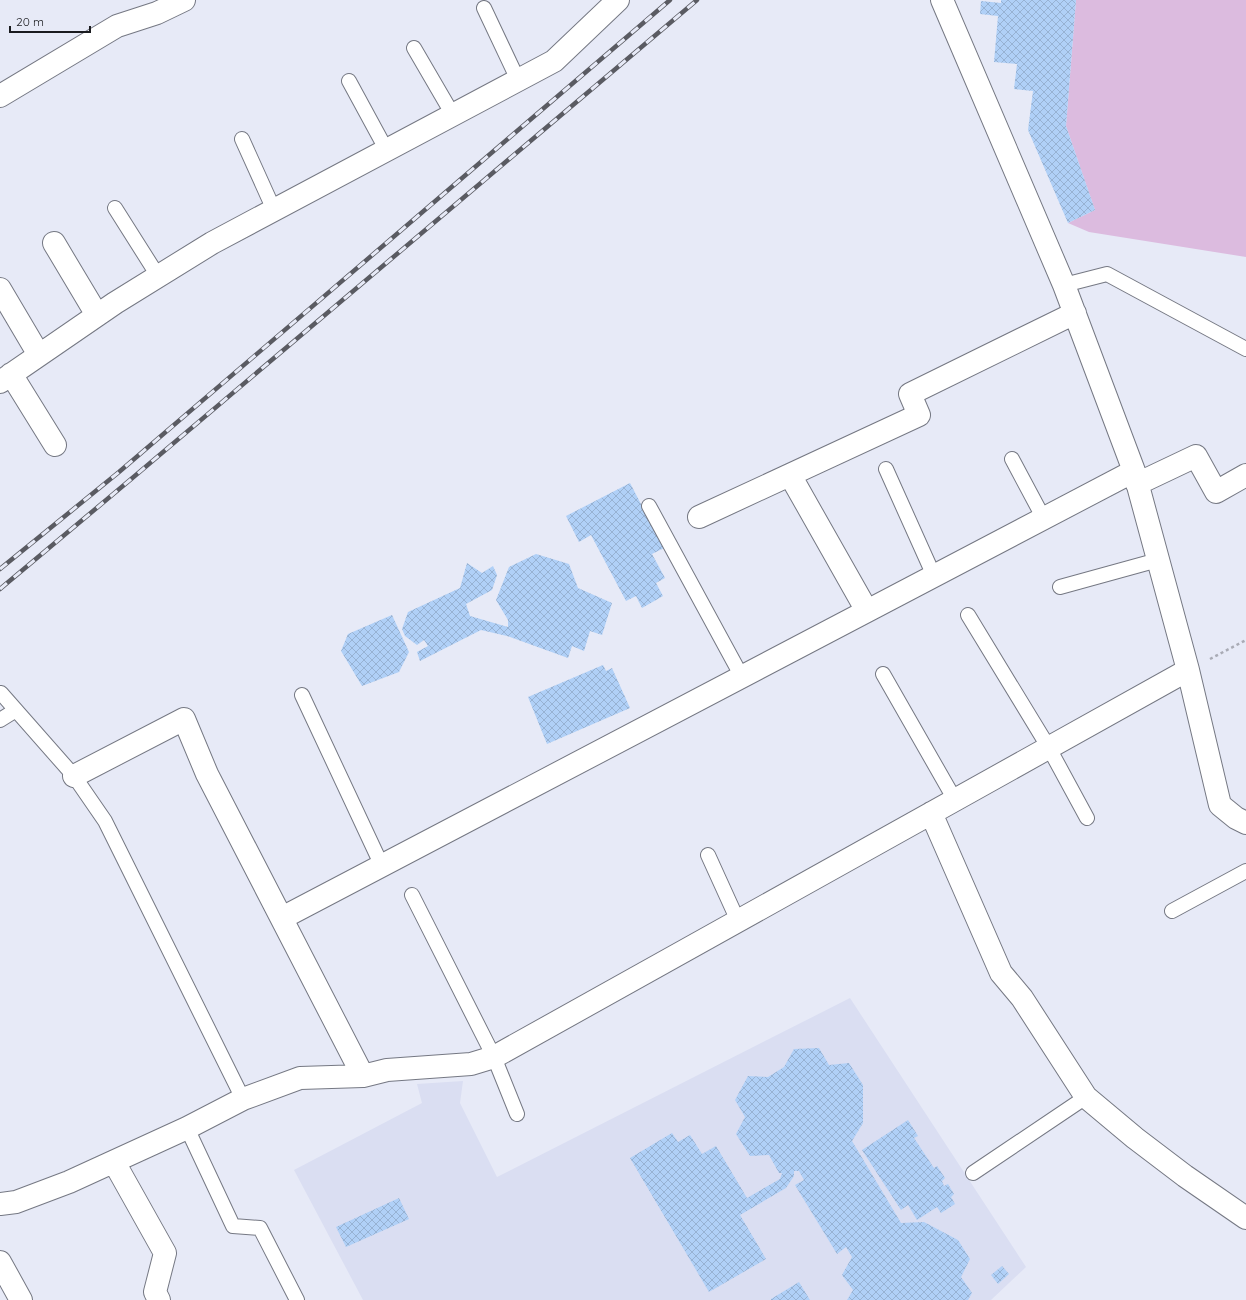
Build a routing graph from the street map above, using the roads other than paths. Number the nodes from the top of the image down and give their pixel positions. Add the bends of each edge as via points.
1 (184, 0) edge
2 (617, 0) edge
3 (942, 0) edge
4 (484, 8) dead end
5 (414, 48) dead end
6 (518, 80) junction
7 (349, 81) dead end
8 (0, 96) edge
9 (453, 115) junction
10 (242, 139) dead end
11 (387, 151) junction
12 (115, 208) dead end
13 (274, 210) junction
14 (54, 243) dead end
15 (158, 276) junction
16 (1064, 284) junction
17 (0, 289) edge
18 (1075, 313) junction
19 (97, 316) junction
20 (1246, 349) edge
21 (39, 355) junction
22 (6, 378) edge
23 (55, 444) dead end
24 (1012, 459) dead end
25 (886, 469) dead end
26 (790, 475) junction
27 (1246, 475) edge
28 (1136, 478) junction
29 (649, 506) dead end
30 (699, 517) dead end
31 (1044, 519) junction
32 (1158, 560) junction
33 (934, 576) junction
34 (1060, 587) dead end
35 (867, 611) junction
36 (968, 615) dead end
37 (1188, 670) junction
38 (883, 674) dead end
39 (742, 677) junction
40 (1, 693) dead end
41 (302, 695) dead end
42 (16, 710) junction
43 (0, 720) edge
44 (1049, 748) junction
45 (74, 776) junction
46 (955, 800) junction
47 (931, 813) junction
48 (1087, 818) dead end
49 (1246, 823) edge
50 (708, 855) dead end
51 (382, 866) junction
52 (1246, 871) edge
53 (412, 894) dead end
54 (1172, 911) dead end
55 (282, 918) junction
56 (738, 921) junction
57 (494, 1057) junction
58 (363, 1076) junction
59 (1086, 1097) junction
60 (244, 1099) junction
61 (517, 1114) dead end
62 (187, 1128) junction
63 (114, 1162) junction
64 (972, 1173) dead end
65 (0, 1204) edge
66 (1246, 1218) edge
67 (0, 1262) edge
68 (22, 1300) edge
69 (159, 1300) edge
70 (297, 1300) edge

1 - 8 street via 157,13 117,26
2 - 6 street via 554,61
3 - 16 street
4 - 6 lane
5 - 9 lane
6 - 9 street
7 - 11 lane
9 - 11 street
10 - 13 lane
11 - 13 street
12 - 15 lane
13 - 15 street
14 - 19 street
15 - 19 street
16 - 18 street
16 - 20 lane via 1107,274
17 - 21 street
18 - 26 street via 910,394 919,415
18 - 28 street
19 - 21 street
21 - 22 street
22 - 23 street
24 - 31 lane
25 - 33 lane
26 - 30 street
26 - 35 street
27 - 28 street via 1216,492 1196,456
28 - 31 street
28 - 32 street
29 - 39 lane
31 - 33 street
32 - 34 lane
32 - 37 street
33 - 35 street
35 - 39 street
36 - 44 lane
37 - 44 street
37 - 49 street via 1220,805
38 - 46 lane
39 - 51 street
40 - 42 lane
41 - 51 lane
42 - 43 lane
42 - 45 lane
44 - 46 street
44 - 48 lane
45 - 55 street via 184,719 207,774
45 - 60 lane via 106,821
46 - 47 street
47 - 56 street
47 - 59 street via 1001,973 1022,998
50 - 56 lane
51 - 55 street
52 - 54 lane
53 - 57 lane
55 - 58 street
56 - 57 street
57 - 58 street via 471,1064 387,1070
57 - 61 lane
58 - 60 street via 300,1078
59 - 64 lane
59 - 66 street via 1134,1138
60 - 62 street
62 - 63 street
62 - 70 lane via 234,1226 260,1228
63 - 65 street via 16,1202
63 - 69 street via 165,1253 155,1292
67 - 68 street

